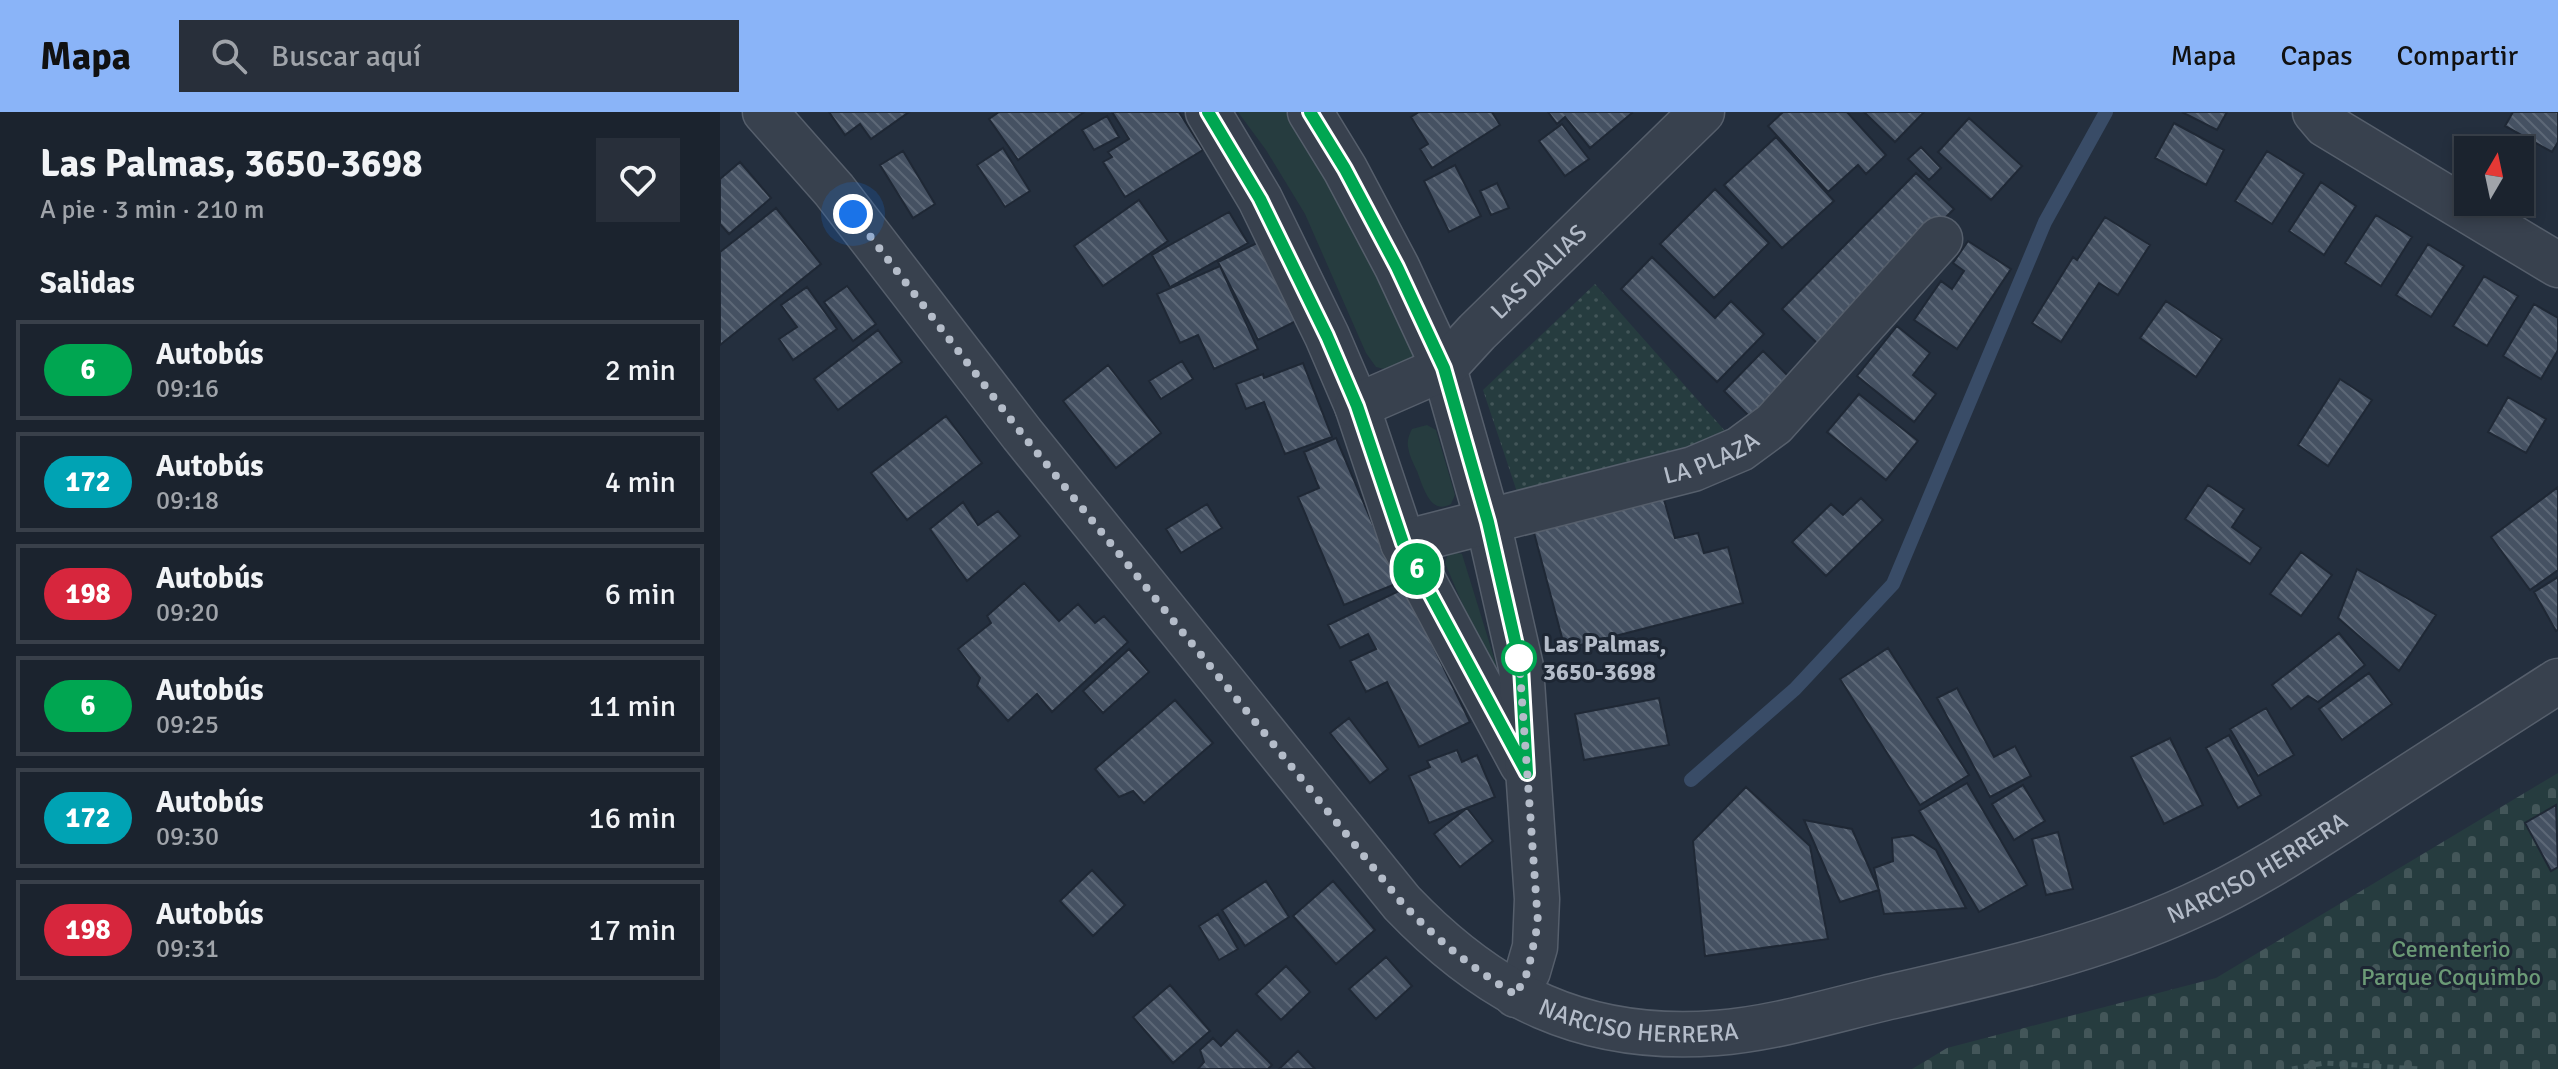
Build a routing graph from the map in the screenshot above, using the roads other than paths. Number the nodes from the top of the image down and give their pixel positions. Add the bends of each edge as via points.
1 (765, 112) edge
2 (1208, 112) edge
3 (1310, 112) edge
4 (1702, 112) edge
5 (2315, 112) edge
6 (1940, 239) dead end
7 (2558, 265) edge
8 (1444, 368) junction
9 (1357, 406) junction
10 (1488, 522) junction
11 (1403, 543) junction
12 (2558, 681) edge
13 (1527, 773) junction
14 (1516, 995) junction

1 - 14 street, NARCISO HERRERA via 834,190 1022,434 1402,903 1435,938
2 - 9 street via 1295,267
3 - 8 street via 1397,267
4 - 8 street, LAS DALIAS
5 - 7 street via 2326,125
6 - 10 street, LA PLAZA via 1774,424 1740,449 1693,469
8 - 9 street, LAS DALIAS
8 - 10 street
9 - 11 street
10 - 11 street, LA PLAZA
10 - 13 street via 1521,667
11 - 13 street
12 - 14 street, NARCISO HERRERA via 2248,878 2180,911 2070,953 1718,1033 1622,1030
13 - 14 street via 1538,923 1528,971

